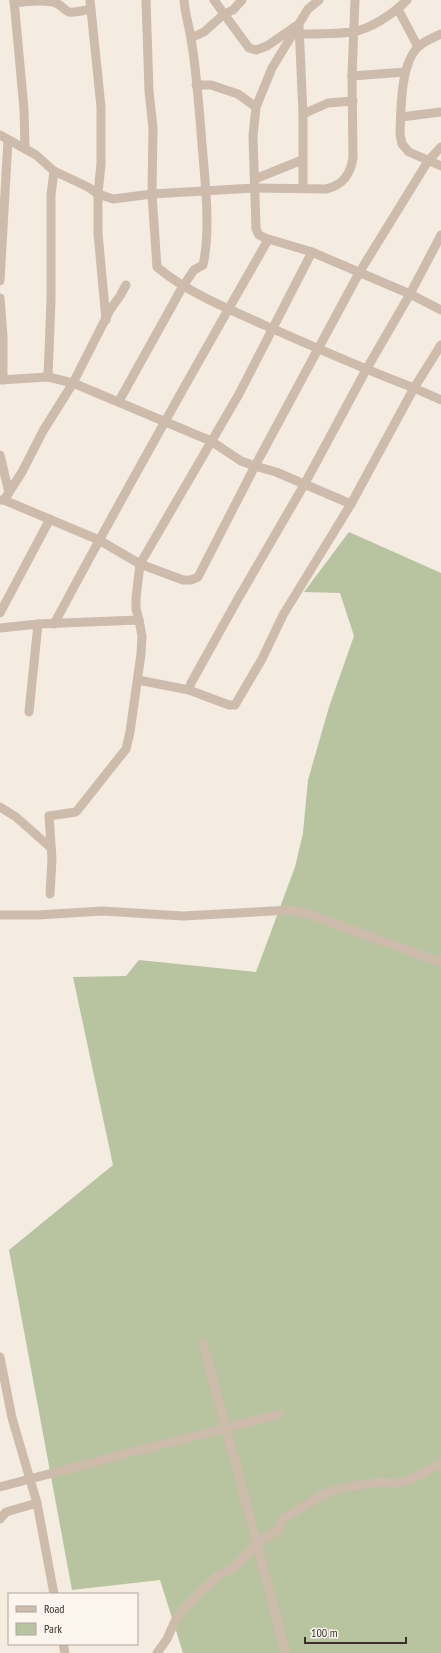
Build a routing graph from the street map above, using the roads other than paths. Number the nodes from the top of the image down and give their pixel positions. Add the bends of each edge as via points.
1 (146, 0) edge
2 (184, 0) edge
3 (214, 0) edge
4 (242, 0) edge
5 (319, 0) edge
6 (355, 0) edge
7 (407, 0) edge
8 (14, 1) edge
9 (91, 4) edge
10 (398, 9) junction
11 (224, 14) junction
12 (299, 25) junction
13 (353, 32) junction
14 (299, 34) junction
15 (441, 34) edge
16 (191, 38) junction
17 (418, 47) junction
18 (406, 72) junction
19 (352, 76) junction
20 (196, 85) junction
21 (352, 101) junction
22 (256, 107) junction
23 (441, 112) edge
24 (303, 114) junction
25 (401, 117) junction
26 (0, 135) edge
27 (8, 140) junction
28 (441, 147) edge
29 (25, 149) junction
30 (302, 160) junction
31 (428, 161) junction
32 (441, 166) edge
33 (54, 171) junction
34 (255, 183) junction
35 (303, 188) junction
36 (206, 192) junction
37 (98, 194) junction
38 (152, 194) junction
39 (441, 235) edge
40 (268, 240) junction
41 (312, 252) junction
42 (0, 267) edge
43 (359, 273) junction
44 (0, 281) edge
45 (126, 284) dead end
46 (183, 286) junction
47 (410, 294) junction
48 (0, 298) edge
49 (228, 309) junction
50 (441, 310) edge
51 (106, 320) junction
52 (273, 329) junction
53 (441, 345) edge
54 (318, 348) junction
55 (366, 370) junction
56 (48, 377) junction
57 (2, 380) edge
58 (73, 383) junction
59 (414, 388) junction
60 (441, 400) edge
61 (119, 401) junction
62 (165, 422) junction
63 (211, 441) junction
64 (0, 455) edge
65 (255, 466) junction
66 (304, 485) junction
67 (4, 498) edge
68 (351, 504) junction
69 (50, 520) junction
70 (99, 540) junction
71 (140, 564) junction
72 (0, 613) edge
73 (139, 620) junction
74 (38, 624) junction
75 (54, 624) junction
76 (0, 628) edge
77 (138, 680) junction
78 (189, 690) junction
79 (29, 712) dead end
80 (0, 807) edge
81 (50, 847) junction
82 (50, 894) dead end
83 (0, 915) edge
84 (441, 962) edge
85 (203, 1343) dead end
86 (0, 1358) edge
87 (279, 1414) dead end
88 (226, 1428) junction
89 (441, 1463) edge
90 (29, 1479) junction
91 (0, 1487) edge
92 (36, 1503) junction
93 (0, 1518) edge
94 (258, 1543) junction
95 (54, 1593) edge
96 (157, 1653) edge
97 (285, 1653) edge

1 - 38 street via 153,128
2 - 16 street
3 - 11 street
4 - 11 street via 233,10
5 - 12 street via 308,9
6 - 13 street
7 - 10 street
8 - 9 street via 53,2 70,12
8 - 29 street
9 - 37 street via 101,107
10 - 13 street via 378,22
10 - 17 street
11 - 12 street via 249,48 256,50 267,46
11 - 16 street via 204,32
12 - 14 street
12 - 22 street via 270,73
13 - 14 street
13 - 19 street
14 - 24 street
15 - 17 street
16 - 20 street
17 - 18 street
18 - 19 street
18 - 25 street
19 - 21 street
20 - 22 street via 211,85 238,94
20 - 36 street
21 - 24 street via 328,104
21 - 35 street via 353,158 347,176 336,187
22 - 34 street
23 - 25 street
24 - 30 street
25 - 31 street via 402,144 409,152
26 - 27 street
27 - 29 street
27 - 42 street
28 - 31 street
29 - 33 street
30 - 34 street
30 - 35 street
31 - 32 street
31 - 43 street
33 - 37 street
33 - 56 street via 51,195
34 - 35 street
34 - 36 street
34 - 40 street via 256,229
36 - 38 street
36 - 46 street via 206,253 203,265 194,270
37 - 38 street via 113,199
37 - 51 street via 98,233
38 - 46 street via 157,267
39 - 47 street
40 - 41 street
40 - 49 street
41 - 43 street
41 - 52 street
42 - 44 street
43 - 47 street
43 - 54 street
45 - 51 street
46 - 49 street
46 - 61 street
47 - 50 street
47 - 55 street
48 - 57 street via 3,337
49 - 52 street
49 - 62 street
51 - 58 street
52 - 54 street
52 - 63 street
53 - 59 street
54 - 55 street
54 - 65 street
55 - 59 street
55 - 66 street
56 - 57 street
56 - 58 street
58 - 61 street
58 - 67 street via 22,472
59 - 60 street
59 - 68 street
61 - 62 street
62 - 63 street
62 - 70 street
63 - 65 street via 241,462
63 - 71 street
64 - 67 street
65 - 66 street
65 - 71 street via 198,577 183,580
66 - 68 street
66 - 78 street
67 - 69 street
68 - 78 street via 283,615 262,659 234,705
69 - 70 street
69 - 72 street
70 - 71 street
70 - 75 street
71 - 73 street via 136,598
73 - 75 street
73 - 77 street via 142,636
74 - 75 street
74 - 76 street
74 - 79 street
77 - 78 street
77 - 81 street via 126,749 76,812 49,816
80 - 81 street via 16,817
81 - 82 street
83 - 84 street via 102,911 189,916 291,910 303,912
85 - 88 street
86 - 90 street via 12,1418
87 - 88 street
88 - 90 street
88 - 94 street
89 - 94 street via 414,1478 398,1483 381,1482 339,1488 324,1494 284,1519 277,1531
90 - 91 street
90 - 92 street
92 - 93 street via 6,1512
92 - 95 street via 47,1548
94 - 96 street via 232,1569 217,1576 184,1608
94 - 97 street

